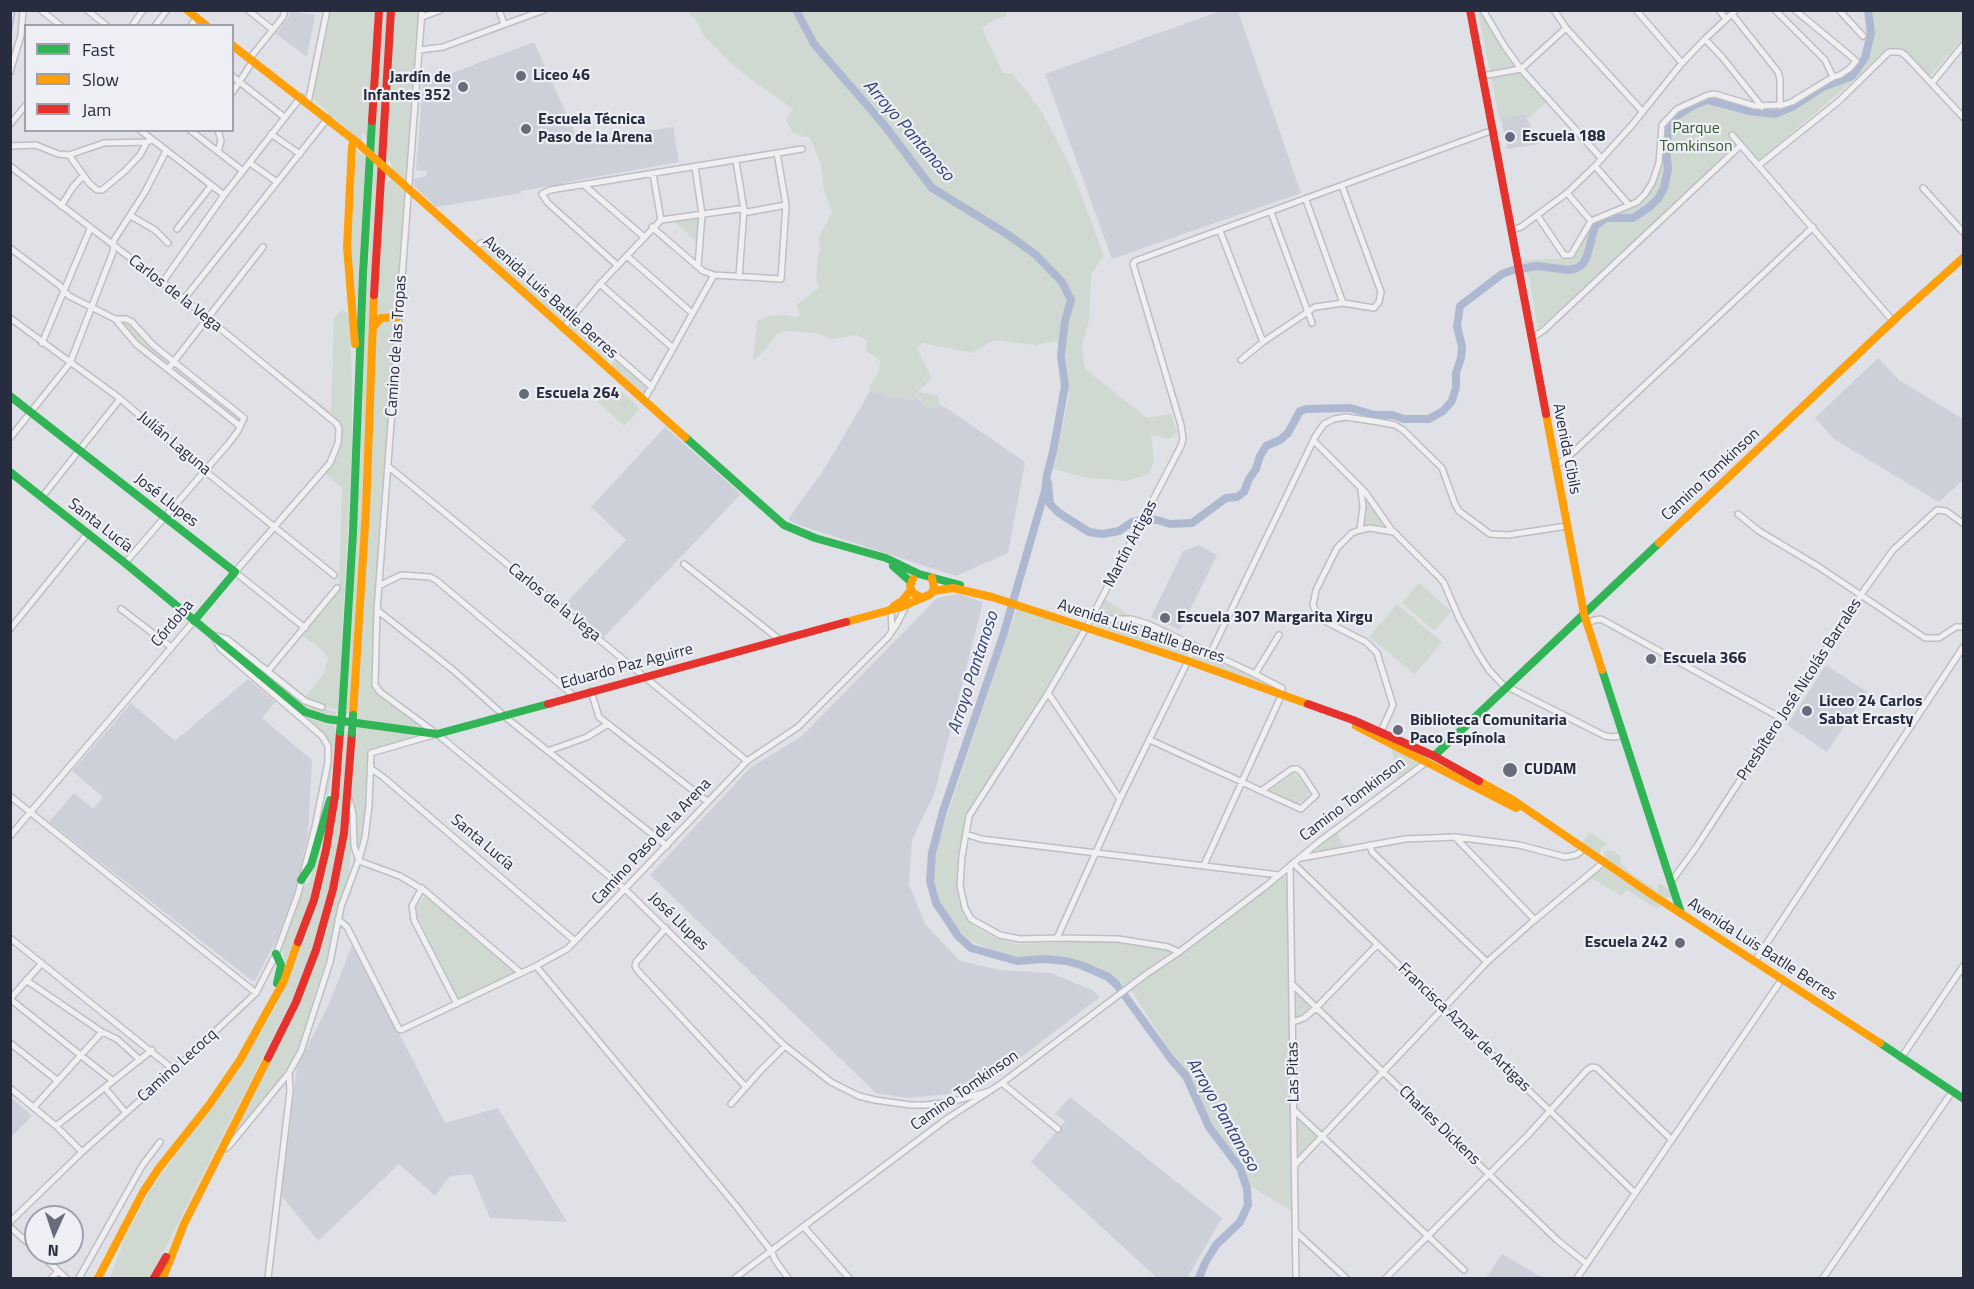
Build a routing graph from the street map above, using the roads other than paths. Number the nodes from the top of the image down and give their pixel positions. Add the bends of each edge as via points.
1 (23, 10) edge
2 (87, 10) edge
3 (132, 10) edge
4 (167, 10) edge
5 (248, 10) edge
6 (285, 10) edge
7 (327, 10) edge
8 (379, 10) edge
9 (391, 10) edge
10 (441, 10) edge
11 (499, 10) edge
12 (544, 10) edge
13 (1470, 10) edge
14 (1483, 10) edge
15 (1554, 10) edge
16 (1636, 10) edge
17 (1719, 10) edge
18 (1775, 10) edge
19 (1795, 10) edge
20 (1839, 10) edge
21 (45, 12) edge
22 (1734, 12) edge
23 (141, 13) edge
24 (194, 13) edge
25 (422, 14) edge
26 (1726, 19) junction
27 (59, 24) edge
28 (104, 24) edge
29 (156, 24) edge
30 (205, 24) edge
31 (504, 24) junction
32 (1566, 28) junction
33 (273, 30) junction
34 (1863, 36) dead end
35 (1705, 39) junction
36 (1964, 44) edge
37 (234, 47) edge
38 (419, 51) junction
39 (251, 60) junction
40 (1682, 63) junction
41 (1521, 69) junction
42 (10, 72) edge
43 (1482, 76) junction
44 (1833, 77) junction
45 (234, 78) edge
46 (240, 82) junction
47 (1932, 82) junction
48 (234, 90) edge
49 (301, 97) junction
50 (308, 103) junction
51 (1780, 106) junction
52 (24, 107) edge
53 (1762, 107) junction
54 (1642, 112) junction
55 (284, 117) junction
56 (328, 118) junction
57 (1964, 118) edge
58 (10, 124) edge
59 (1493, 130) junction
60 (142, 132) edge
61 (193, 132) edge
62 (219, 132) edge
63 (271, 134) junction
64 (1732, 135) dead end
65 (149, 141) junction
66 (357, 143) junction
67 (1740, 145) junction
68 (10, 146) edge
69 (802, 149) dead end
70 (166, 151) junction
71 (218, 151) junction
72 (777, 153) junction
73 (300, 154) junction
74 (69, 155) junction
75 (1602, 159) junction
76 (736, 161) junction
77 (250, 163) junction
78 (1760, 165) junction
79 (10, 166) edge
80 (1595, 166) junction
81 (694, 167) junction
82 (243, 171) junction
83 (653, 174) junction
84 (83, 176) junction
85 (277, 182) junction
86 (584, 185) junction
87 (211, 186) junction
88 (1342, 186) junction
89 (1923, 188) dead end
90 (408, 189) junction
91 (1567, 193) junction
92 (224, 195) junction
93 (1306, 200) junction
94 (786, 205) junction
95 (1629, 205) junction
96 (61, 206) junction
97 (744, 210) junction
98 (1271, 212) junction
99 (702, 214) junction
100 (1537, 215) junction
101 (130, 216) junction
102 (661, 220) junction
103 (1591, 221) junction
104 (652, 227) junction
105 (1813, 227) junction
106 (90, 229) junction
107 (177, 229) dead end
108 (1512, 230) junction
109 (1220, 231) junction
110 (1964, 233) edge
111 (644, 237) junction
112 (168, 243) dead end
113 (113, 246) junction
114 (263, 247) dead end
115 (10, 248) edge
116 (475, 249) junction
117 (627, 256) junction
118 (1964, 257) edge
119 (617, 265) junction
120 (698, 266) junction
121 (714, 275) junction
122 (739, 277) junction
123 (162, 283) junction
124 (533, 283) junction
125 (600, 284) junction
126 (64, 291) junction
127 (524, 293) junction
128 (184, 299) junction
129 (1343, 303) junction
130 (92, 307) junction
131 (1308, 311) junction
132 (692, 313) junction
133 (398, 316) junction
134 (573, 317) junction
135 (10, 318) edge
136 (115, 319) junction
137 (208, 319) junction
138 (1893, 321) junction
139 (1312, 323) dead end
140 (563, 328) junction
141 (372, 330) junction
142 (1532, 338) junction
143 (1263, 342) junction
144 (42, 344) junction
145 (673, 348) junction
146 (616, 355) junction
147 (1241, 360) dead end
148 (173, 362) junction
149 (70, 363) junction
150 (607, 366) junction
151 (168, 369) junction
152 (359, 381) junction
153 (652, 387) junction
154 (10, 396) edge
155 (120, 399) junction
156 (644, 400) junction
157 (31, 412) junction
158 (337, 424) joint
159 (240, 426) junction
160 (10, 438) edge
161 (1314, 441) junction
162 (79, 449) junction
163 (1556, 465) junction
164 (388, 466) junction
165 (205, 471) junction
166 (10, 472) edge
167 (1361, 488) junction
168 (42, 497) junction
169 (1738, 514) dead end
170 (165, 516) junction
171 (1964, 524) edge
172 (275, 526) junction
173 (1567, 526) junction
174 (1360, 530) junction
175 (1394, 532) junction
176 (88, 533) junction
177 (859, 551) junction
178 (125, 563) junction
179 (684, 564) dead end
180 (235, 572) junction
181 (919, 574) junction
182 (334, 575) dead end
183 (932, 578) junction
184 (379, 586) junction
185 (911, 586) junction
186 (337, 588) dead end
187 (933, 591) junction
188 (1862, 595) junction
189 (925, 598) junction
190 (995, 598) junction
191 (903, 603) junction
192 (121, 609) dead end
193 (891, 609) junction
194 (377, 610) junction
195 (10, 614) edge
196 (1584, 614) junction
197 (196, 618) junction
198 (1091, 619) junction
199 (18, 620) junction
200 (1587, 624) junction
201 (1964, 627) edge
202 (305, 628) junction
203 (1086, 628) junction
204 (10, 629) edge
205 (892, 630) junction
206 (210, 633) junction
207 (1279, 635) dead end
208 (780, 639) junction
209 (1964, 646) edge
210 (171, 647) junction
211 (1210, 654) junction
212 (1188, 662) junction
213 (268, 670) junction
214 (1255, 674) junction
215 (643, 677) junction
216 (374, 682) joint
217 (1507, 686) junction
218 (591, 691) junction
219 (1048, 693) junction
220 (1282, 694) junction
221 (574, 696) junction
222 (322, 707) dead end
223 (504, 715) junction
224 (1781, 718) junction
225 (608, 724) junction
226 (437, 734) junction
227 (1380, 734) junction
228 (1623, 735) junction
229 (1150, 740) junction
230 (548, 751) junction
231 (1431, 759) junction
232 (747, 761) junction
233 (370, 768) junction
234 (338, 772) junction
235 (1242, 782) junction
236 (1261, 791) junction
237 (10, 796) edge
238 (348, 796) junction
239 (1120, 799) junction
240 (708, 802) junction
241 (30, 812) junction
242 (1546, 823) junction
243 (966, 834) junction
244 (10, 836) edge
245 (1455, 837) junction
246 (1370, 845) junction
247 (667, 846) junction
248 (1584, 849) junction
249 (1097, 852) junction
250 (359, 861) junction
251 (1604, 862) junction
252 (1294, 863) junction
253 (1204, 865) junction
254 (1279, 875) junction
255 (302, 880) junction
256 (1671, 883) junction
257 (422, 888) junction
258 (626, 890) junction
259 (1669, 905) junction
260 (1681, 912) junction
261 (338, 919) junction
262 (1535, 920) junction
263 (666, 928) junction
264 (10, 938) edge
265 (1057, 938) junction
266 (576, 941) junction
267 (1377, 945) junction
268 (1179, 952) junction
269 (276, 954) joint
270 (1755, 961) junction
271 (1487, 962) junction
272 (42, 963) junction
273 (276, 964) junction
274 (1964, 965) edge
275 (536, 966) junction
276 (521, 973) junction
277 (26, 980) junction
278 (1782, 980) junction
279 (1293, 984) junction
280 (256, 993) junction
281 (10, 999) edge
282 (457, 1004) junction
283 (1316, 1008) junction
284 (1443, 1010) junction
285 (1293, 1022) junction
286 (102, 1032) junction
287 (256, 1033) junction
288 (10, 1043) edge
289 (785, 1046) junction
290 (152, 1050) junction
291 (81, 1055) junction
292 (1901, 1058) junction
293 (140, 1060) junction
294 (174, 1070) junction
295 (289, 1073) junction
296 (1383, 1073) junction
297 (58, 1081) junction
298 (113, 1081) junction
299 (1002, 1083) junction
300 (746, 1087) junction
301 (10, 1088) edge
302 (105, 1088) junction
303 (990, 1091) junction
304 (1952, 1092) junction
305 (1964, 1099) edge
306 (731, 1104) dead end
307 (34, 1107) junction
308 (1294, 1112) junction
309 (1549, 1112) junction
310 (126, 1113) junction
311 (56, 1126) junction
312 (1058, 1129) dead end
313 (1322, 1136) junction
314 (1672, 1140) junction
315 (160, 1142) dead end
316 (82, 1152) junction
317 (220, 1152) junction
318 (1295, 1165) junction
319 (1489, 1174) junction
320 (1635, 1193) junction
321 (10, 1222) edge
322 (183, 1224) junction
323 (10, 1227) edge
324 (804, 1227) junction
325 (1296, 1232) junction
326 (122, 1234) junction
327 (1427, 1238) junction
328 (24, 1240) edge
329 (772, 1252) junction
330 (1587, 1264) junction
331 (51, 1265) edge
332 (1464, 1270) dead end
333 (58, 1271) junction
334 (52, 1278) edge
335 (66, 1278) edge
336 (79, 1278) edge
337 (98, 1278) edge
338 (106, 1278) edge
339 (154, 1278) edge
340 (163, 1278) edge
341 (268, 1278) edge
342 (735, 1278) edge
343 (788, 1278) edge
344 (849, 1278) edge
345 (1296, 1278) edge
346 (1346, 1278) edge
347 (1386, 1278) edge
348 (1577, 1278) edge
349 (1823, 1278) edge

1 - 42 street via 21,35
2 - 28 street
3 - 23 street
4 - 29 street
5 - 33 street
6 - 33 street
7 - 50 street
8 - 152 main road
9 - 141 main road
10 - 25 street
11 - 31 street
12 - 31 street
13 - 43 main road, Avenida Cibils
14 - 41 street
15 - 32 street
16 - 40 street
17 - 26 street
18 - 44 street via 1825,60
19 - 44 street via 1857,61 1845,73
20 - 34 street
21 - 27 street
22 - 26 street
22 - 51 street via 1778,72
24 - 30 main road
25 - 38 street, Camino de las Tropas
26 - 35 street
31 - 38 street via 443,47
32 - 41 street
32 - 54 street
33 - 39 street
35 - 40 street
35 - 53 street
36 - 47 street
37 - 39 main road, Avenida Luis Batlle Berres
38 - 90 street, Camino de las Tropas
39 - 46 street
39 - 49 main road, Avenida Luis Batlle Berres
40 - 54 street
41 - 43 street
41 - 75 street
43 - 59 main road, Avenida Cibils
44 - 51 street
45 - 46 street
46 - 48 street
46 - 55 street
47 - 57 street
47 - 78 street via 1905,55 1889,52 1839,101
49 - 50 main road, Avenida Luis Batlle Berres
49 - 55 street
50 - 56 main road, Avenida Luis Batlle Berres
51 - 53 street
52 - 58 street
53 - 95 street via 1708,94 1677,109 1662,125 1661,155 1652,183 1642,198
54 - 75 street
55 - 63 street
56 - 66 main road, Avenida Luis Batlle Berres
56 - 73 street
59 - 88 street
59 - 108 main road, Avenida Cibils
60 - 65 street
61 - 71 street
62 - 71 street
63 - 73 street
63 - 77 street
64 - 67 street
65 - 70 street
65 - 74 street via 107,143
65 - 84 street via 130,167 102,190
66 - 90 main road, Avenida Luis Batlle Berres, bridge
66 - 152 main road via 352,146 348,247
67 - 78 street
67 - 142 street
68 - 74 street via 33,145
69 - 72 street
70 - 87 street
70 - 101 street
71 - 82 street
72 - 76 street
72 - 94 street
73 - 85 street
74 - 84 street
75 - 80 street
76 - 81 street
76 - 97 street
77 - 82 street
77 - 85 street
78 - 105 street
79 - 96 street, Carlos de la Vega
80 - 91 street
80 - 95 street
81 - 83 street
81 - 99 street
82 - 92 street
83 - 86 street
83 - 102 street
84 - 96 street
85 - 128 street
86 - 111 street
86 - 119 street via 542,194
87 - 92 street
87 - 107 street
88 - 93 street
88 - 129 street via 1382,292 1374,308
89 - 110 street
90 - 116 main road, Avenida Luis Batlle Berres
90 - 133 street, Camino de las Tropas
91 - 100 street
91 - 103 street
92 - 123 street
93 - 98 street
93 - 129 street
94 - 97 street
94 - 122 street via 781,279
95 - 103 street
96 - 106 street, Carlos de la Vega
97 - 99 street
97 - 122 street
98 - 109 street
98 - 131 street
99 - 102 street
99 - 120 street
100 - 103 street via 1564,255 1569,256
100 - 108 street
101 - 112 street via 155,230
101 - 113 street
102 - 104 street
104 - 111 street
104 - 120 street
105 - 138 street
105 - 163 street
106 - 113 street, Carlos de la Vega
106 - 126 street
108 - 142 main road, Avenida Cibils
109 - 143 street
109 - 198 street, Martín Artigas via 1133,264 1183,434 1179,452
111 - 117 street
113 - 123 street, Carlos de la Vega
113 - 130 street
114 - 137 street
115 - 126 street
116 - 124 street via 487,243
116 - 127 main road, Avenida Luis Batlle Berres
117 - 119 street
117 - 132 street
118 - 138 main road, Camino Tomkinson
119 - 125 street
120 - 121 street
121 - 122 street
121 - 132 street
123 - 128 street, Carlos de la Vega
124 - 127 street
124 - 134 street
125 - 134 street
125 - 145 street
126 - 130 street
126 - 144 street
127 - 140 main road, Avenida Luis Batlle Berres
128 - 137 street, Carlos de la Vega
129 - 131 street
130 - 136 street
130 - 149 street
131 - 139 street
131 - 143 street
132 - 145 street
133 - 141 main road via 381,318
133 - 164 street, Camino de las Tropas
134 - 140 street
134 - 146 street
135 - 144 street, Julián Laguna
136 - 148 street via 132,322
136 - 151 street via 129,337
137 - 148 street
137 - 158 street, Carlos de la Vega
138 - 196 main road, Camino Tomkinson
140 - 150 main road, Avenida Luis Batlle Berres
141 - 238 main road, bridge via 367,490
142 - 163 main road, Avenida Cibils
143 - 147 street
144 - 149 street, Julián Laguna
145 - 153 street
146 - 150 street
146 - 153 street
148 - 151 street
148 - 159 street via 243,417
149 - 155 street, Julián Laguna
149 - 157 street
150 - 156 main road, Avenida Luis Batlle Berres
151 - 159 street
152 - 234 main road, bridge
153 - 156 street
154 - 157 main road, José Llupes
155 - 162 street
155 - 165 street, Julián Laguna
156 - 177 main road, Avenida Luis Batlle Berres via 784,525
157 - 160 street
157 - 162 main road, José Llupes
158 - 172 street, Córdoba via 334,457
159 - 165 street
161 - 167 street
161 - 173 street via 1324,424 1334,419 1388,423 1403,430 1442,468 1459,511 1484,531 1500,536
161 - 211 street
162 - 168 street
162 - 170 main road, José Llupes
163 - 173 main road, Avenida Cibils
164 - 184 street, Camino de las Tropas
164 - 215 street, Carlos de la Vega
165 - 170 street
165 - 172 street, Julián Laguna
166 - 168 main road, Santa Lucía
167 - 174 street
167 - 175 street
168 - 176 main road, Santa Lucía
169 - 188 street
170 - 178 street
170 - 180 main road, José Llupes
171 - 188 street, Presbítero José Nicolás Barrales via 1941,509 1928,518 1893,550
172 - 180 street, Córdoba
172 - 182 street, Julián Laguna
173 - 196 main road, Avenida Cibils
174 - 175 street
174 - 227 street via 1337,548 1316,590 1313,605 1321,619 1366,642 1377,653 1393,705
175 - 217 street via 1444,583 1478,653 1498,681
176 - 178 main road, Santa Lucía
176 - 199 street
177 - 181 main road, Avenida Luis Batlle Berres via 886,558
177 - 185 main road, Avenida Luis Batlle Berres via 896,568
178 - 197 main road, Santa Lucía
179 - 208 street
180 - 197 main road, Córdoba
180 - 202 street, José Llupes
181 - 183 main road
181 - 185 main road
183 - 187 main road
183 - 190 main road, Avenida Luis Batlle Berres
184 - 194 street, Camino de las Tropas
184 - 221 street via 405,575 436,580
185 - 189 main road via 918,597
185 - 191 main road
186 - 202 street
187 - 189 main road
187 - 190 main road, Avenida Luis Batlle Berres via 953,588
188 - 201 street via 1925,638 1939,638 1956,627
188 - 224 street, Presbítero José Nicolás Barrales
189 - 191 main road
190 - 203 main road, Avenida Luis Batlle Berres
191 - 193 main road
191 - 205 street, Camino Paso de la Arena
192 - 210 street
193 - 205 street
193 - 208 main road, Eduardo Paz Aguirre
194 - 216 street, Camino de las Tropas
194 - 223 street
195 - 199 street
196 - 200 main road, Avenida Cibils
196 - 217 main road, Camino Tomkinson
197 - 206 main road, Santa Lucía
197 - 210 street, Córdoba
198 - 203 street, Martín Artigas
198 - 211 street, Avenida Luis Batlle Berres via 1140,621
199 - 204 street
200 - 224 street via 1600,619
200 - 228 main road, Avenida Cibils
202 - 213 street
203 - 212 main road, Avenida Luis Batlle Berres
203 - 219 street, Martín Artigas
205 - 232 street, Camino Paso de la Arena via 798,727
206 - 213 street, Santa Lucía via 227,639
206 - 226 main road via 305,712 327,719
206 - 255 street, Santa Lucía via 220,648 326,741 328,762
207 - 214 street
208 - 215 main road, Eduardo Paz Aguirre
209 - 270 street
210 - 241 street, Córdoba
211 - 214 street, Avenida Luis Batlle Berres
212 - 220 main road, Avenida Luis Batlle Berres
212 - 229 street
213 - 222 street, Santa Lucía via 305,701
214 - 220 street, Avenida Luis Batlle Berres via 1282,688
215 - 218 main road, Eduardo Paz Aguirre
215 - 232 street, Carlos de la Vega
216 - 226 street, José Llupes via 380,692
217 - 228 street via 1605,736
217 - 231 main road, Camino Tomkinson
218 - 221 main road, Eduardo Paz Aguirre
218 - 225 street via 598,716
219 - 239 street
219 - 243 street, Martín Artigas via 969,816
220 - 227 main road, Avenida Luis Batlle Berres
220 - 235 street
221 - 223 main road, Eduardo Paz Aguirre
223 - 226 main road, Eduardo Paz Aguirre
223 - 230 street
224 - 256 street, Presbítero José Nicolás Barrales
225 - 230 street via 587,737
225 - 240 street
226 - 233 street, Eduardo Paz Aguirre via 371,753
226 - 258 street, José Llupes
227 - 231 main road, Avenida Luis Batlle Berres
227 - 231 main road, Avenida Luis Batlle Berres via 1397,746
228 - 256 main road, Avenida Cibils
229 - 235 street
229 - 239 street
230 - 247 street
231 - 242 main road, Avenida Luis Batlle Berres
231 - 242 main road, Avenida Luis Batlle Berres via 1513,800
231 - 252 street, Camino Tomkinson
232 - 240 street, Camino Paso de la Arena
233 - 250 street via 368,816
233 - 266 street, Santa Lucía
234 - 255 main road via 311,865
234 - 287 main road via 314,900 292,961
235 - 236 street
235 - 253 street
236 - 236 street via 1297,769 1316,795 1301,809
237 - 241 street
238 - 250 street
238 - 317 main road via 333,889 305,980
239 - 249 street
240 - 247 street, Camino Paso de la Arena
241 - 244 street, Córdoba
241 - 280 street
242 - 248 main road, Avenida Luis Batlle Berres
243 - 249 street
243 - 265 street, Martín Artigas via 960,886 971,919 1012,938
245 - 246 street
245 - 248 street via 1519,845 1565,857
245 - 262 street
246 - 252 street
246 - 271 street via 1372,852
247 - 258 street, Camino Paso de la Arena
248 - 251 main road, Avenida Luis Batlle Berres
249 - 253 street
249 - 265 street
250 - 257 street
250 - 261 street
251 - 259 main road, Avenida Luis Batlle Berres
251 - 262 street
252 - 254 street, Camino Tomkinson
252 - 267 street, Francisca Aznar de Artigas
252 - 279 street, Las Pitas
253 - 254 street
254 - 268 street, Camino Tomkinson
255 - 269 street
256 - 259 main road, Avenida Cibils via 1673,895
256 - 260 main road, Avenida Cibils
257 - 276 street
257 - 282 street via 412,906 414,920
258 - 263 street, José Llupes
258 - 266 street, Camino Paso de la Arena
259 - 260 main road, Avenida Luis Batlle Berres
260 - 270 main road, Avenida Luis Batlle Berres
261 - 282 street, Camino Paso de la Arena via 347,927 397,1028 401,1030
261 - 295 street via 323,983 301,1051
262 - 271 street
263 - 289 street, José Llupes
263 - 300 street via 635,966
264 - 272 street
265 - 268 street, Martín Artigas via 1118,939 1168,946
266 - 275 street, Camino Paso de la Arena
267 - 283 street
267 - 284 street, Francisca Aznar de Artigas
268 - 299 street, Camino Tomkinson
269 - 273 main road
270 - 278 main road, Avenida Luis Batlle Berres
271 - 284 street
272 - 277 street
272 - 290 street
273 - 280 street, Camino Lecocq
273 - 287 main road via 277,982
274 - 292 street
275 - 276 street, Camino Paso de la Arena
275 - 329 street
276 - 282 street, Camino Paso de la Arena
277 - 281 street
277 - 286 street
278 - 292 main road, Avenida Luis Batlle Berres
278 - 314 street
279 - 283 street, Charles Dickens
279 - 285 street, Las Pitas
280 - 294 street, Camino Lecocq
281 - 291 street
283 - 285 street
283 - 296 street, Charles Dickens
284 - 296 street
284 - 309 street, Francisca Aznar de Artigas
285 - 308 street, Las Pitas
286 - 291 street
286 - 293 street via 117,1039
287 - 326 main road via 209,1105 159,1168
288 - 297 street
289 - 300 street
289 - 303 street, José Llupes via 831,1082 859,1096 893,1104 926,1106
290 - 293 street
290 - 294 street
291 - 297 street
291 - 298 street
292 - 304 main road, Avenida Luis Batlle Berres
293 - 298 street
294 - 310 street, Camino Lecocq
295 - 317 street
295 - 341 street
296 - 313 street
296 - 319 street, Charles Dickens
297 - 307 street
298 - 302 street
299 - 303 street, Camino Tomkinson
299 - 312 street
300 - 306 street
301 - 307 street
302 - 310 street
302 - 311 street
303 - 324 street, Camino Tomkinson
304 - 305 main road, Avenida Luis Batlle Berres
304 - 349 street
307 - 311 street
308 - 313 street
308 - 318 street, Las Pitas
309 - 314 street via 1592,1067 1598,1068
309 - 319 street
309 - 320 street, Francisca Aznar de Artigas
310 - 316 street, Camino Lecocq
311 - 316 street
313 - 318 street
313 - 327 street
314 - 320 street
315 - 336 street via 142,1166
316 - 321 street, Camino Lecocq
317 - 322 main road
318 - 325 street, Las Pitas
319 - 327 street
319 - 330 street, Charles Dickens
320 - 330 street
322 - 339 main road
322 - 340 main road
323 - 328 street
324 - 329 street, Camino Tomkinson
324 - 344 street
325 - 345 street, Las Pitas
325 - 346 street
326 - 337 main road
326 - 338 main road
327 - 332 street
327 - 347 street
329 - 342 street, Camino Tomkinson
329 - 343 street
330 - 348 street
331 - 333 street
333 - 334 street
333 - 335 street

